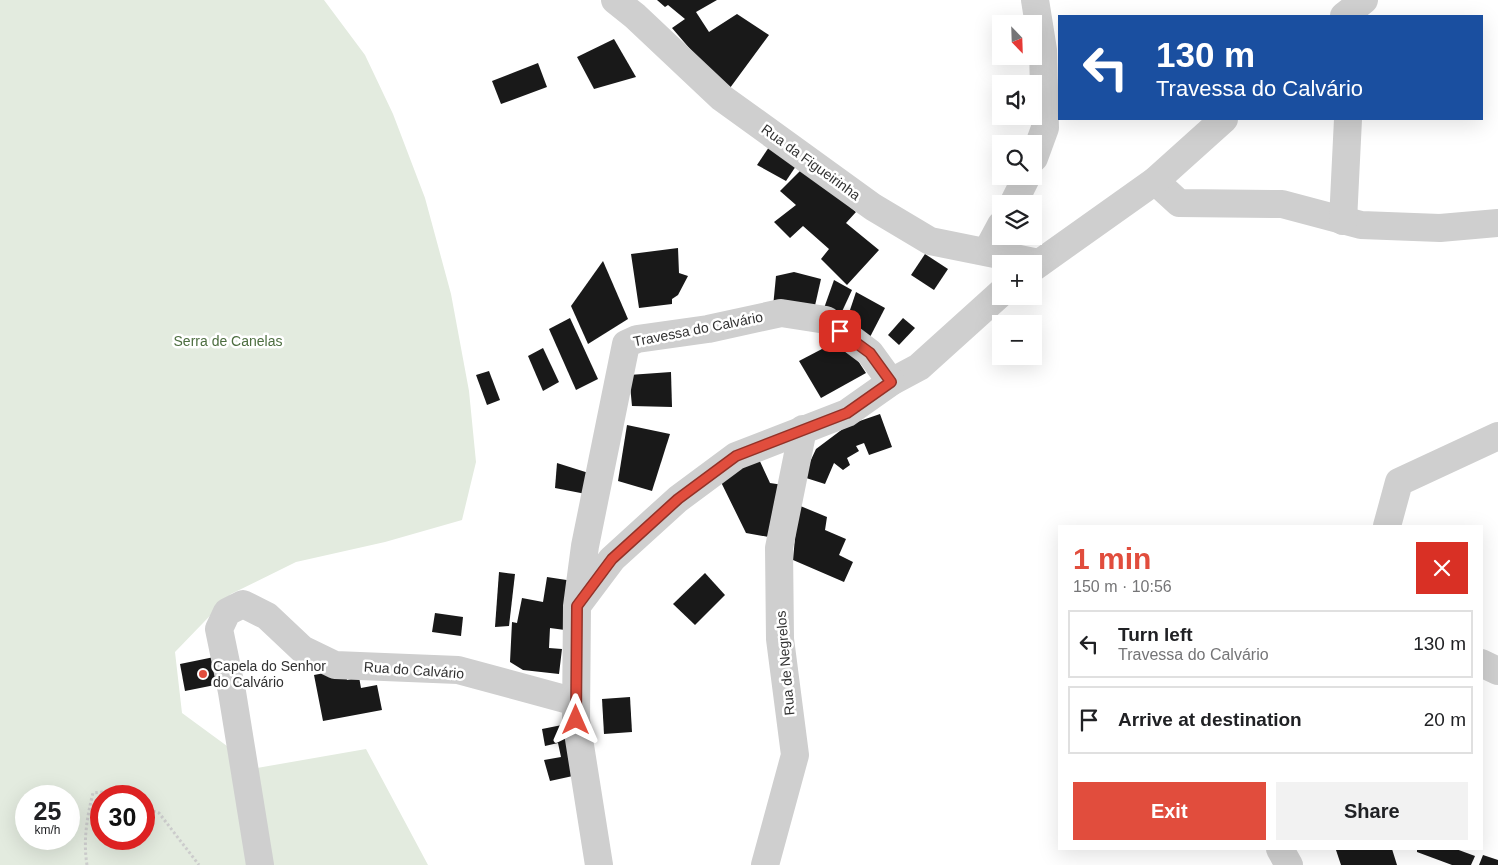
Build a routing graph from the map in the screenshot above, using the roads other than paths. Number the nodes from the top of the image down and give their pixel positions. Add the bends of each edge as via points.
1 (615, 0) edge
2 (1035, 0) edge
3 (1364, 0) edge
4 (1373, 0) edge
5 (1345, 15) edge
6 (1369, 15) edge
7 (1223, 120) edge
8 (1348, 120) edge
9 (1042, 136) edge
10 (1154, 182) junction
11 (1344, 220) junction
12 (1498, 223) edge
13 (992, 242) edge
14 (987, 251) junction
15 (1001, 255) edge
16 (1042, 261) edge
17 (992, 301) edge
18 (891, 382) junction
19 (803, 429) junction
20 (1498, 436) edge
21 (1387, 525) edge
22 (577, 606) junction
23 (1483, 664) edge
24 (1498, 671) edge
25 (576, 702) junction
26 (1280, 850) edge
27 (260, 865) edge
28 (599, 865) edge
29 (764, 865) edge
30 (1288, 865) edge

1 - 14 street, Rua da Figueirinha via 722,98 873,207 930,240
2 - 9 street via 1043,50 1045,128
3 - 5 street
4 - 6 street
7 - 10 street
8 - 11 street
10 - 11 street via 1179,203 1282,204
10 - 16 street
11 - 12 street via 1361,225 1440,228
13 - 14 street
14 - 15 street, Rua da Figueirinha
17 - 18 street via 919,367
18 - 19 street via 847,413
18 - 22 street, Travessa do Calvário via 870,353 826,320 781,313 708,329 637,338 626,344 585,546
19 - 22 street via 736,456 678,499 612,559
19 - 29 street, Rua de Negrelos via 779,548 780,639 795,755
20 - 21 street via 1399,482
22 - 25 street
23 - 24 street
25 - 27 street, Rua do Calvário via 458,670 335,665 302,649 267,616 242,604 227,612 219,629
25 - 28 street via 576,720
26 - 30 street

